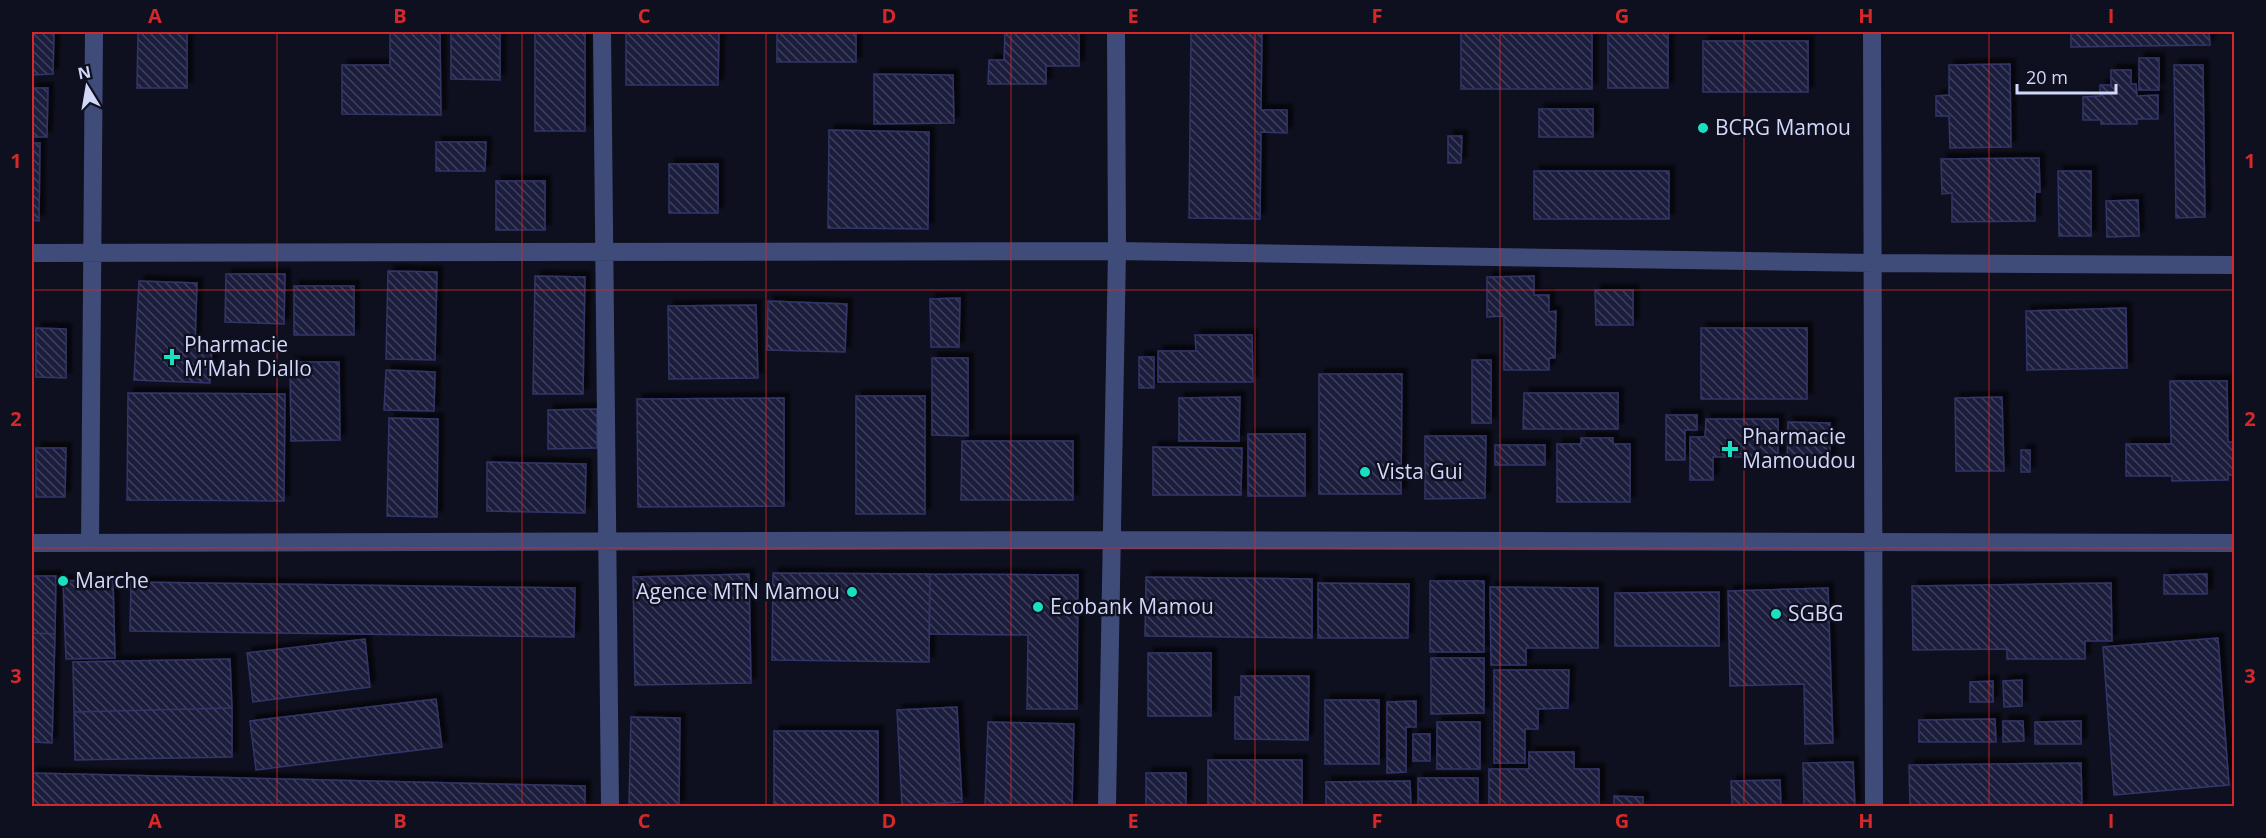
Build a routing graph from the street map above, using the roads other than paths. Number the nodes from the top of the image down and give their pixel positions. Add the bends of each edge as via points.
1 (94, 32) edge
2 (602, 32) edge
3 (1116, 32) edge
4 (1872, 32) edge
5 (1118, 250) junction
6 (604, 252) junction
7 (32, 253) edge
8 (92, 254) junction
9 (1873, 262) junction
10 (2235, 265) edge
11 (1113, 540) junction
12 (607, 542) junction
13 (32, 543) edge
14 (90, 543) junction
15 (2235, 543) edge
16 (1874, 544) junction
17 (610, 807) edge
18 (1107, 807) edge
19 (1874, 807) edge

1 - 8 street
2 - 6 street
3 - 5 street
4 - 9 street
5 - 6 street
5 - 9 street
5 - 11 street
6 - 8 street
6 - 12 street
7 - 8 street
8 - 14 street
9 - 10 street
9 - 16 street
11 - 12 street
11 - 16 street
11 - 18 street
12 - 14 street
12 - 17 street
13 - 14 street
15 - 16 street
16 - 19 street

